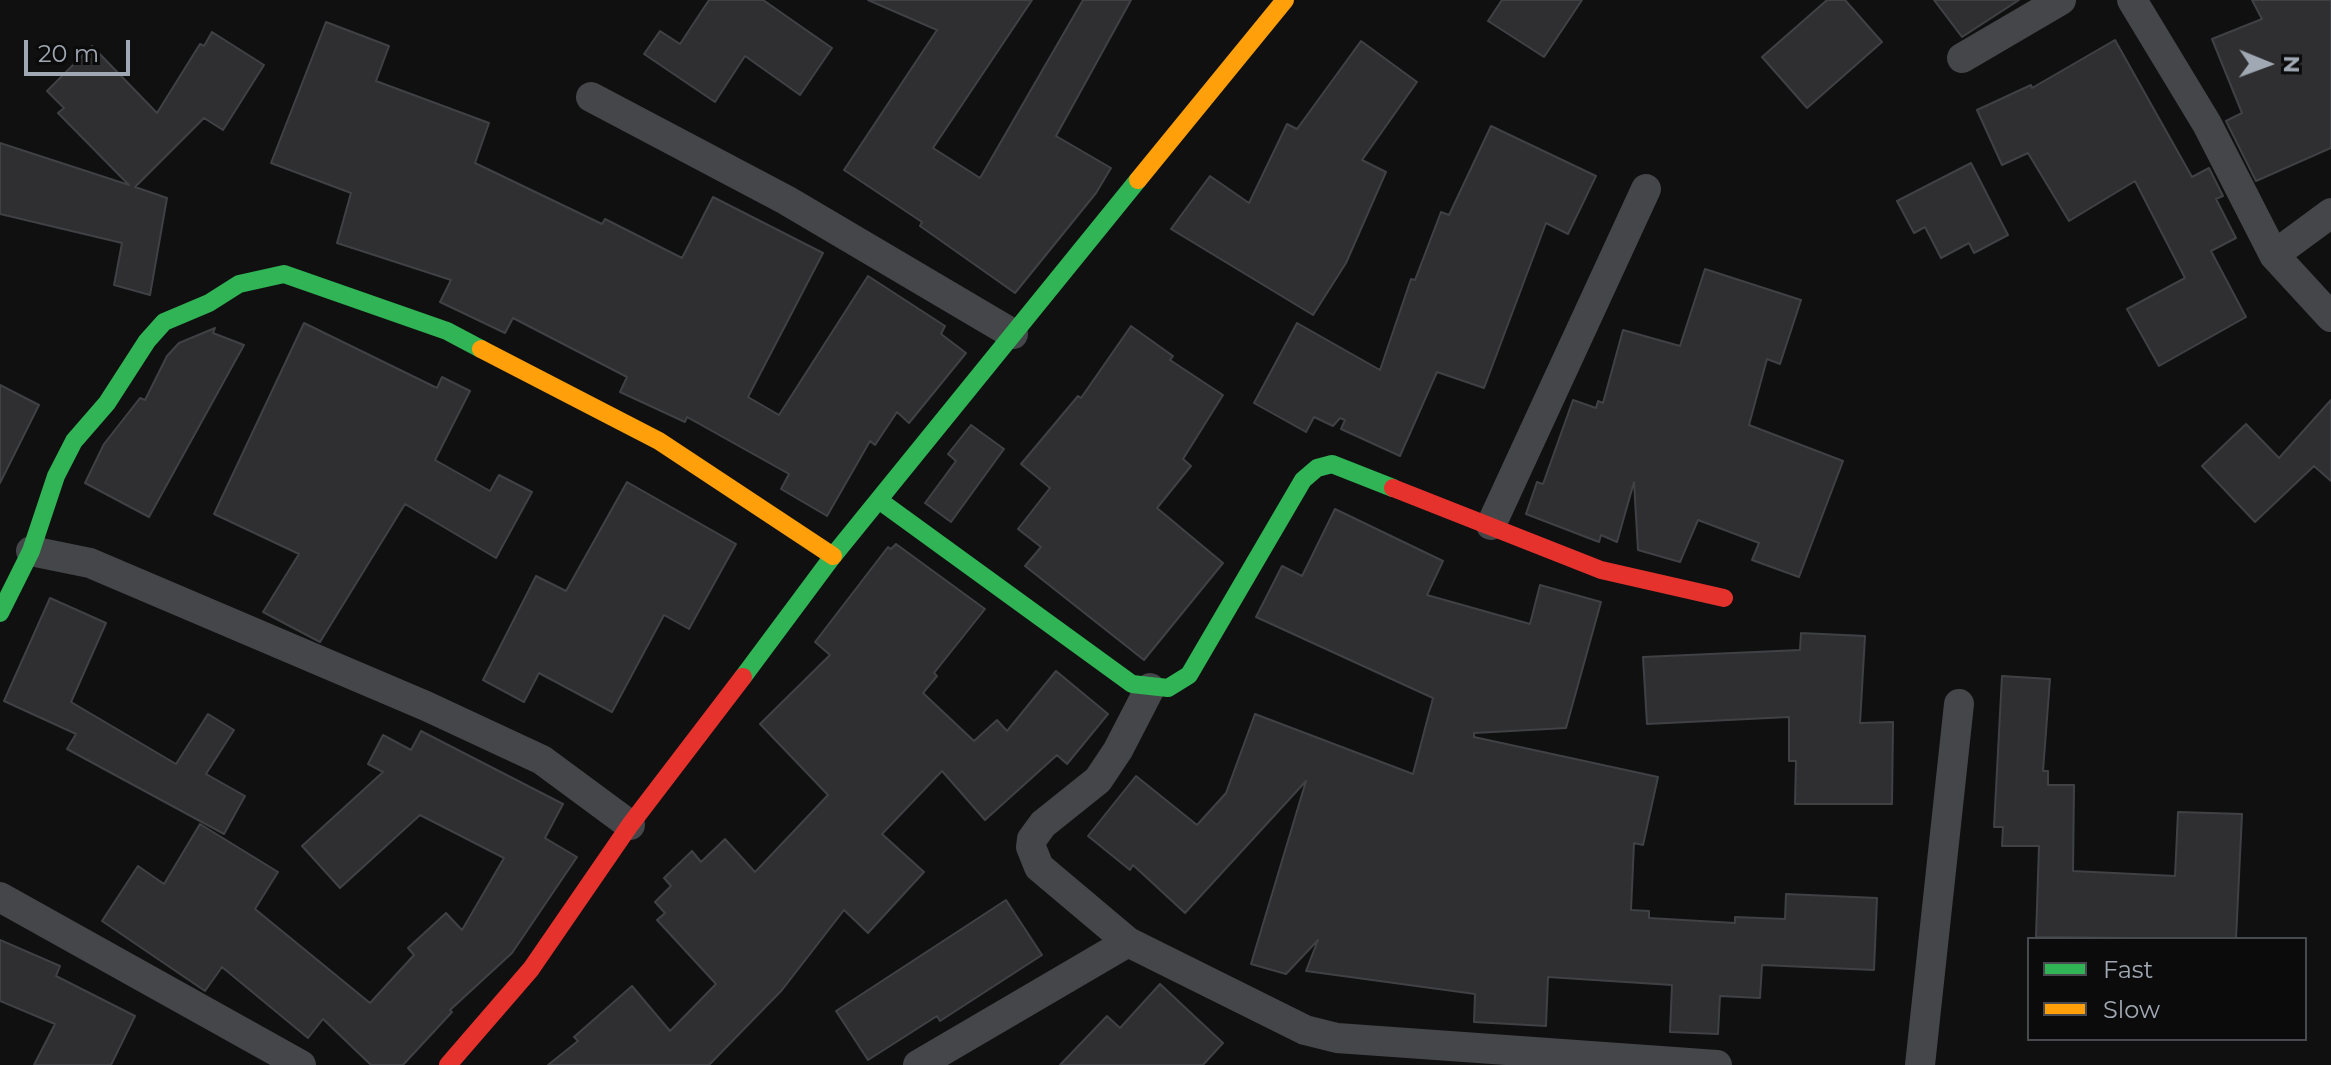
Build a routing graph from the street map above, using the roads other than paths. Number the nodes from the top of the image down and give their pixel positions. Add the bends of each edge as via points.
1 (1285, 0) edge
2 (2061, 0) edge
3 (2132, 0) edge
4 (1962, 58) dead end
5 (591, 97) dead end
6 (1646, 189) dead end
7 (2331, 213) edge
8 (2274, 255) junction
9 (2331, 317) edge
10 (1013, 334) junction
11 (880, 501) junction
12 (1491, 525) junction
13 (31, 551) junction
14 (833, 556) junction
15 (1724, 598) dead end
16 (0, 613) edge
17 (1141, 686) junction
18 (1959, 704) dead end
19 (630, 825) junction
20 (0, 897) edge
21 (1128, 942) junction
22 (1339, 1051) edge
23 (301, 1065) edge
24 (448, 1065) edge
25 (918, 1065) edge
26 (1717, 1065) edge
27 (1920, 1065) edge

1 - 10 street
2 - 4 street
3 - 8 street via 2207,124
5 - 10 street via 786,200
6 - 12 street
7 - 8 street
8 - 9 street
10 - 11 street
11 - 14 street
11 - 17 street
12 - 15 street via 1601,570
12 - 17 street via 1348,469 1332,464 1317,468 1303,480 1189,675 1168,688
13 - 14 street via 56,476 74,441 164,322 239,284 284,274 461,338 659,441
13 - 16 street
13 - 19 street via 90,563 426,706 542,760
14 - 19 street
17 - 21 street via 1134,719 1098,780 1043,824 1031,847 1039,867
18 - 27 street
19 - 24 street via 531,969
20 - 23 street
21 - 22 street
21 - 25 street
22 - 26 street

